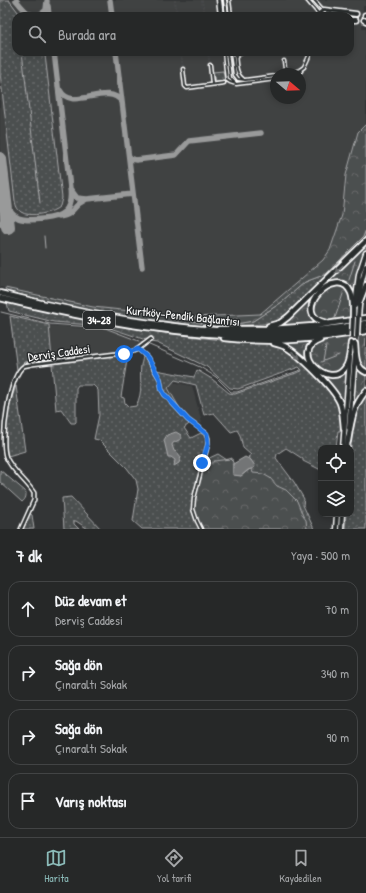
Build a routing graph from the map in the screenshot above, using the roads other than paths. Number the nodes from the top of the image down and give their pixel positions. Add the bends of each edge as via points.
1 (219, 0) edge
2 (226, 0) edge
3 (230, 0) edge
4 (307, 0) edge
5 (314, 0) edge
6 (325, 10) junction
7 (220, 12) edge
8 (228, 12) edge
9 (231, 12) edge
10 (317, 12) edge
11 (323, 12) edge
12 (340, 12) edge
13 (225, 56) edge
14 (226, 56) edge
15 (233, 56) edge
16 (309, 56) edge
17 (236, 58) edge
18 (284, 61) dead end
19 (210, 65) tunnel mouth
20 (304, 67) joint
21 (183, 69) tunnel mouth
22 (226, 69) junction
23 (229, 71) junction
24 (270, 78) edge
25 (243, 81) junction
26 (224, 83) dead end
27 (212, 84) junction
28 (236, 84) junction
29 (366, 241) edge
30 (366, 253) edge
31 (366, 266) edge
32 (366, 285) edge
33 (0, 293) edge
34 (0, 298) edge
35 (359, 303) junction
36 (356, 317) junction
37 (366, 318) edge
38 (366, 323) edge
39 (334, 324) junction
40 (184, 327) junction
41 (366, 327) edge
42 (252, 328) junction
43 (366, 331) edge
44 (199, 334) junction
45 (327, 337) junction
46 (150, 340) dead end
47 (261, 341) junction
48 (353, 344) junction
49 (138, 349) junction
50 (366, 372) edge
51 (366, 391) edge
52 (344, 428) junction
53 (348, 441) junction
54 (342, 445) edge
55 (347, 445) edge
56 (337, 517) edge
57 (342, 517) edge
58 (21, 529) edge
59 (201, 529) edge
60 (336, 529) edge
61 (341, 529) edge

1 - 7 street
2 - 8 street
3 - 9 street
4 - 10 street
5 - 6 street
6 - 11 highway
6 - 12 highway
13 - 22 street
14 - 23 street
15 - 25 street via 235,75
16 - 20 street
17 - 25 street via 238,76
18 - 20 street via 285,69 289,72 297,72
19 - 27 street
21 - 27 street via 187,88
22 - 23 street
22 - 28 street via 227,80
23 - 28 street via 231,80
24 - 25 street
25 - 28 street
26 - 27 street
29 -> 42 highway via 288,317 274,326
30 - 36 highway via 359,274
31 - 35 highway
32 - 35 highway
33 - 40 highway, Kurtköy-Pendik Bağlantısı / 34-28 via 99,316
34 - 44 highway, Kurtköy-Pendik Bağlantısı / 34-28 via 91,319
35 - 36 highway
36 - 39 highway via 350,291 342,285 332,285 319,292 311,308 318,321
36 - 48 highway, bridge
37 - 39 highway
38 - 40 highway, Kurtköy-Pendik Bağlantısı / 34-28 via 275,333 222,332
39 - 42 highway
40 - 42 highway
41 - 44 highway, Kurtköy-Pendik Bağlantısı / 34-28 via 292,336
43 - 45 highway
44 - 47 highway
45 - 47 highway
45 - 48 highway via 314,343 309,349 308,356 314,366 327,374 337,374 345,369
46 - 49 street, Derviş Caddesi
47 -> 52 highway via 286,347 317,374 336,396 342,409
48 - 50 highway via 357,363
48 - 52 highway
48 - 53 highway
49 - 58 street, Derviş Caddesi via 124,354 24,366 20,371 8,401 3,436 5,456 34,493 34,500
49 - 59 street via 154,368 165,395 188,420 208,436 193,509
51 - 53 highway via 353,414
52 - 54 highway
53 - 55 highway
56 - 60 highway
57 - 61 highway

